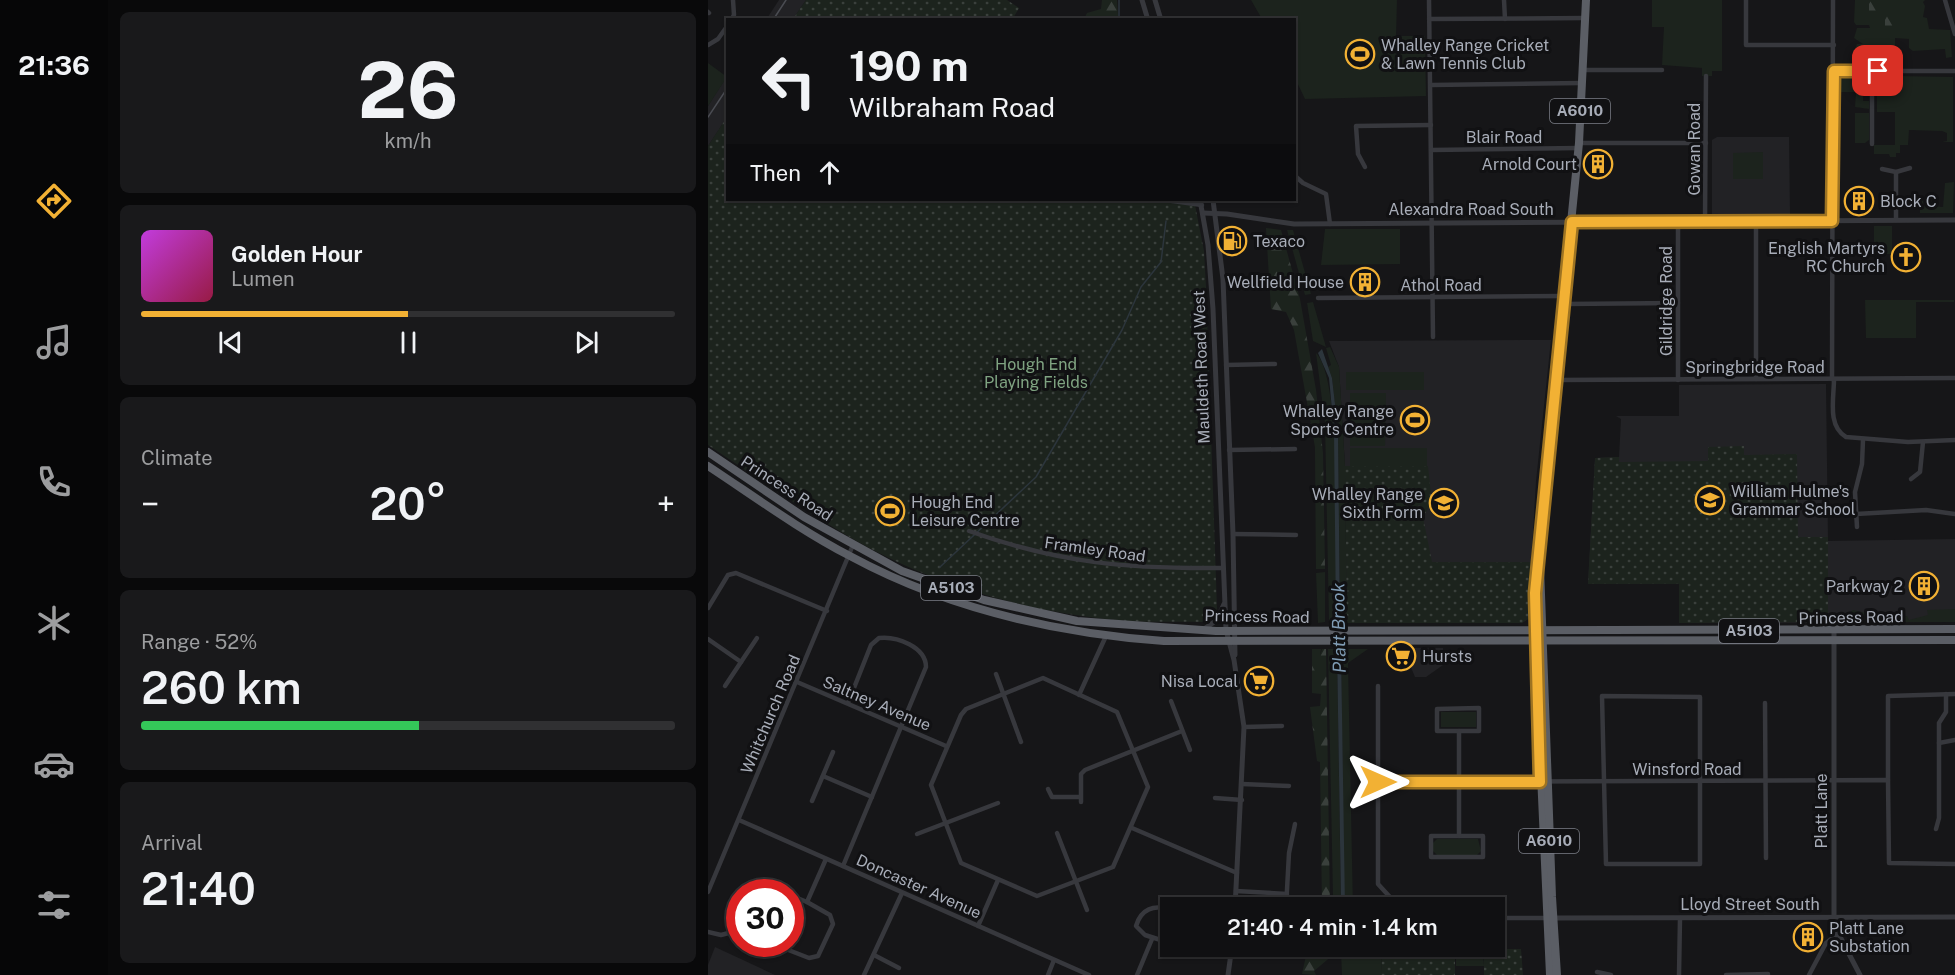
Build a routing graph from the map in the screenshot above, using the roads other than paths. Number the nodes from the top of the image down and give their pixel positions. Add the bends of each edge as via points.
1 (733, 0) edge
2 (1142, 0) edge
3 (1155, 0) edge
4 (1429, 0) edge
5 (1504, 0) edge
6 (1586, 0) edge
7 (1746, 0) edge
8 (1833, 0) edge
9 (1945, 0) edge
10 (732, 18) edge
11 (1147, 18) edge
12 (1160, 18) edge
13 (1586, 18) junction
14 (1504, 19) junction
15 (1429, 20) junction
16 (726, 28) edge
17 (1955, 34) edge
18 (708, 45) edge
19 (1834, 45) junction
20 (1583, 70) junction
21 (1662, 70) dead end
22 (1834, 71) junction
23 (1872, 71) junction
24 (1955, 71) edge
25 (1706, 76) dead end
26 (1582, 83) junction
27 (1431, 85) junction
28 (1431, 125) junction
29 (1706, 143) junction
30 (1872, 144) dead end
31 (1579, 146) junction
32 (1431, 150) junction
33 (1365, 167) dead end
34 (1910, 168) dead end
35 (1882, 169) dead end
36 (1896, 172) junction
37 (1296, 177) edge
38 (1184, 201) edge
39 (1213, 201) edge
40 (1201, 202) edge
41 (1203, 213) junction
42 (1216, 213) junction
43 (1896, 220) junction
44 (1955, 220) edge
45 (1756, 221) junction
46 (1832, 221) junction
47 (1572, 222) junction
48 (1678, 222) junction
49 (1706, 222) junction
50 (1431, 223) junction
51 (1330, 224) junction
52 (1432, 297) junction
53 (1318, 298) dead end
54 (1565, 300) junction
55 (1678, 303) junction
56 (1433, 337) dead end
57 (1275, 364) dead end
58 (1226, 365) junction
59 (1955, 378) edge
60 (1756, 379) junction
61 (1833, 379) junction
62 (1555, 380) junction
63 (1678, 380) junction
64 (1863, 440) junction
65 (1955, 440) edge
66 (1923, 442) junction
67 (1229, 450) junction
68 (1295, 450) dead end
69 (708, 452) edge
70 (708, 466) edge
71 (1911, 479) dead end
72 (1856, 514) junction
73 (1955, 514) edge
74 (1857, 527) dead end
75 (969, 531) dead end
76 (1233, 534) junction
77 (1222, 535) junction
78 (1296, 535) dead end
79 (853, 545) junction
80 (849, 556) junction
81 (1221, 568) dead end
82 (1225, 601) junction
83 (708, 608) edge
84 (827, 611) junction
85 (1203, 629) junction
86 (1538, 629) junction
87 (1955, 629) edge
88 (1226, 630) junction
89 (1834, 631) junction
90 (1106, 636) junction
91 (1232, 636) junction
92 (758, 638) dead end
93 (708, 639) edge
94 (1834, 640) junction
95 (1955, 640) edge
96 (1539, 641) junction
97 (741, 662) junction
98 (996, 674) dead end
99 (797, 682) junction
100 (725, 686) dead end
101 (1378, 686) dead end
102 (1002, 692) junction
103 (1946, 694) junction
104 (1955, 694) edge
105 (1079, 695) junction
106 (1171, 701) dead end
107 (848, 703) junction
108 (1766, 703) dead end
109 (901, 726) junction
110 (1282, 726) dead end
111 (1244, 727) junction
112 (1182, 731) junction
113 (1459, 731) junction
114 (1955, 740) edge
115 (1022, 742) dead end
116 (1939, 742) junction
117 (946, 746) junction
118 (1134, 750) junction
119 (1190, 750) dead end
120 (832, 752) dead end
121 (823, 776) junction
122 (1834, 780) junction
123 (1888, 780) junction
124 (1700, 781) junction
125 (1766, 781) junction
126 (1378, 782) junction
127 (1459, 782) junction
128 (1543, 782) junction
129 (1604, 782) junction
130 (1242, 784) junction
131 (1289, 786) dead end
132 (1048, 789) dead end
133 (872, 797) junction
134 (1215, 798) dead end
135 (1242, 800) junction
136 (812, 801) dead end
137 (998, 803) dead end
138 (739, 820) junction
139 (944, 824) junction
140 (1132, 828) junction
141 (1936, 829) dead end
142 (1302, 831) dead end
143 (1057, 833) dead end
144 (918, 834) dead end
145 (1459, 836) junction
146 (1766, 858) dead end
147 (826, 859) junction
148 (1955, 864) edge
149 (843, 866) junction
150 (1237, 873) junction
151 (998, 880) junction
152 (1076, 882) junction
153 (1236, 891) junction
154 (708, 892) edge
155 (902, 893) junction
156 (1287, 894) junction
157 (1235, 897) edge
158 (1287, 897) edge
159 (1390, 897) edge
160 (804, 901) edge
161 (807, 902) junction
162 (1160, 908) edge
163 (1087, 910) dead end
164 (1834, 917) junction
165 (1955, 917) edge
166 (1505, 918) edge
167 (1549, 918) junction
168 (1680, 918) junction
169 (978, 926) junction
170 (708, 932) edge
171 (1839, 933) junction
172 (726, 934) edge
173 (1152, 939) junction
174 (1160, 941) edge
175 (874, 955) junction
176 (804, 956) edge
177 (1230, 957) edge
178 (1054, 960) junction
179 (899, 968) dead end
180 (1597, 972) dead end
181 (1768, 974) edge
182 (864, 975) edge
183 (1048, 975) edge
184 (1089, 975) edge
185 (1137, 975) edge
186 (1228, 975) edge
187 (1550, 975) edge
188 (1557, 975) edge
189 (1611, 975) edge
190 (1679, 975) edge
191 (1726, 975) edge
192 (1809, 975) edge
193 (1860, 975) edge

1 - 10 street
2 - 11 street
3 - 12 street
4 - 15 street
5 - 14 street
6 - 13 highway, A6010
7 - 19 street via 1746,45
8 - 19 street
9 - 17 street
13 - 14 street
13 - 20 highway, A6010
14 - 15 street
15 - 27 street
16 - 18 street
19 - 22 street
20 - 21 street
20 - 26 highway, A6010
22 - 23 street
22 - 46 street
23 - 24 street
23 - 30 street
25 - 29 street, Gowan Road
26 - 27 street
26 - 31 highway, A6010
27 - 28 street
28 - 32 street
28 - 33 street via 1356,126 1358,154
29 - 31 street, Blair Road
29 - 49 street, Gowan Road
31 - 32 street, Blair Road
31 - 47 highway, A6010
32 - 50 street
34 - 36 street
35 - 36 street
36 - 43 street
37 - 51 street via 1326,194
38 - 40 street
39 - 42 street, Mauldeth Road West
40 - 41 street, Mauldeth Road West
41 - 42 street, Alexandra Road South
41 - 77 street, Mauldeth Road West via 1212,300
42 - 51 street, Alexandra Road South via 1270,222
42 - 58 street, Mauldeth Road West
43 - 44 street, Alexandra Road South
43 - 46 street, Alexandra Road South
45 - 46 street, Alexandra Road South
45 - 49 street, Alexandra Road South
45 - 60 street
46 - 61 street
47 - 48 street, Alexandra Road South
47 - 50 street, Alexandra Road South
47 - 54 highway, A6010
48 - 49 street, Alexandra Road South
48 - 55 street, Gildridge Road
50 - 51 street, Alexandra Road South
50 - 52 street
52 - 53 street, Athol Road
52 - 54 street, Athol Road
52 - 56 street
54 - 55 street, Athol Road
54 - 62 highway, A6010
55 - 63 street, Gildridge Road
57 - 58 street
58 - 67 street, Mauldeth Road West
59 - 61 street, Springbridge Road
60 - 61 street, Springbridge Road
60 - 63 street, Springbridge Road
61 - 64 street via 1836,428 1846,437
62 - 63 street, Springbridge Road
62 - 86 highway, A6010
64 - 66 street
64 - 72 street via 1855,492
65 - 66 street
66 - 71 street via 1920,472
67 - 68 street
67 - 76 street, Mauldeth Road West
69 - 79 highway, Princess Road / A5103
70 - 80 highway, Princess Road / A5103
72 - 73 street via 1926,510
72 - 74 street
75 - 81 street, Framley Road via 1025,551 1088,563 1159,569
76 - 77 street
76 - 78 street
76 - 91 street, Mauldeth Road West
77 - 82 street, Mauldeth Road West
79 - 80 street, Whitchurch Road
79 - 85 highway, Princess Road / A5103 via 902,571 1018,609 1101,624
80 - 84 street, Whitchurch Road
80 - 90 highway, Princess Road / A5103 via 917,588 981,610 1033,624
82 - 85 street via 1217,620
82 - 88 street, Mauldeth Road West
83 - 84 street via 728,575 736,573
84 - 99 street, Whitchurch Road
85 - 88 highway, Princess Road / A5103
86 - 89 highway, Princess Road / A5103
86 - 91 highway, Princess Road / A5103 via 1314,630
86 - 96 highway, A6010
87 - 89 highway, Princess Road / A5103
88 - 91 highway, Princess Road / A5103
89 - 94 street, Platt Lane
90 - 91 highway, Princess Road / A5103 via 1164,641
90 - 105 street
91 - 96 highway, Princess Road / A5103 via 1315,641
91 - 111 street, Mauldeth Road West
92 - 97 street
93 - 97 street
94 - 95 highway, Princess Road / A5103
94 - 96 highway, Princess Road / A5103
94 - 122 street, Platt Lane
96 - 128 highway, A6010
97 - 100 street
98 - 102 street
99 - 107 street, Saltney Avenue
99 - 138 street, Whitchurch Road
101 - 126 street
102 - 105 street via 1043,678
102 - 115 street
102 - 117 street via 966,709
103 - 104 street
103 - 116 street
103 - 123 street via 1888,696
105 - 118 street via 1117,712
106 - 112 street
107 - 109 street, Saltney Avenue
107 - 109 street via 871,645 879,638 892,638 919,650 926,658 926,667
108 - 125 street
109 - 117 street, Saltney Avenue
109 - 133 street
110 - 111 street
111 - 130 street, Mauldeth Road West
112 - 118 street
112 - 119 street
113 - 113 street via 1437,731 1437,709 1479,708 1479,731
113 - 127 street
114 - 116 street
116 - 141 street
117 - 139 street via 931,785
118 - 132 street via 1081,774 1080,800 1052,797
118 - 140 street via 1148,787
120 - 121 street
121 - 133 street
121 - 136 street
122 - 123 street, Winsford Road
122 - 125 street, Winsford Road
122 - 164 street, Platt Lane
123 - 148 street via 1889,863
124 - 125 street, Winsford Road
124 - 129 street, Winsford Road
124 - 129 street via 1700,864 1606,864
124 - 129 street via 1701,697 1602,696
125 - 146 street
126 - 127 street, Winsford Road
126 - 159 street via 1378,884
127 - 128 street, Winsford Road
127 - 145 street
128 - 129 street, Winsford Road
128 - 167 highway, A6010
130 - 131 street
130 - 135 street, Mauldeth Road West
133 - 149 street
134 - 135 street
135 - 150 street, Mauldeth Road West
137 - 139 street
138 - 147 street, Doncaster Avenue
138 - 154 street, Whitchurch Road
139 - 144 street
139 - 151 street via 961,863
140 - 150 street
140 - 152 street via 1113,867
142 - 156 street via 1295,827
143 - 152 street
145 - 145 street via 1483,836 1483,857 1431,857 1431,836
147 - 149 street, Doncaster Avenue
147 - 161 street
149 - 155 street, Doncaster Avenue
150 - 153 street, Mauldeth Road West
151 - 152 street via 1037,896
151 - 169 street
152 - 163 street
153 - 156 street
153 - 157 street, Mauldeth Road West
155 - 169 street, Doncaster Avenue
155 - 175 street
156 - 158 street
160 - 161 street
161 - 176 street via 830,915 833,924 818,956
162 - 173 street via 1148,909 1136,926
164 - 165 street, Lloyd Street South
164 - 168 street, Lloyd Street South
164 - 171 street, Platt Lane
166 - 167 street
167 - 168 street, Lloyd Street South
167 - 187 highway, A6010
167 - 188 highway, A6010
168 - 190 street
169 - 178 street, Doncaster Avenue
170 - 172 street
171 - 192 street via 1824,946
171 - 193 street, Platt Lane
173 - 174 street
173 - 185 street
175 - 179 street
175 - 182 street
177 - 186 street
178 - 183 street
178 - 184 street, Doncaster Avenue
180 - 189 street
181 - 191 street

